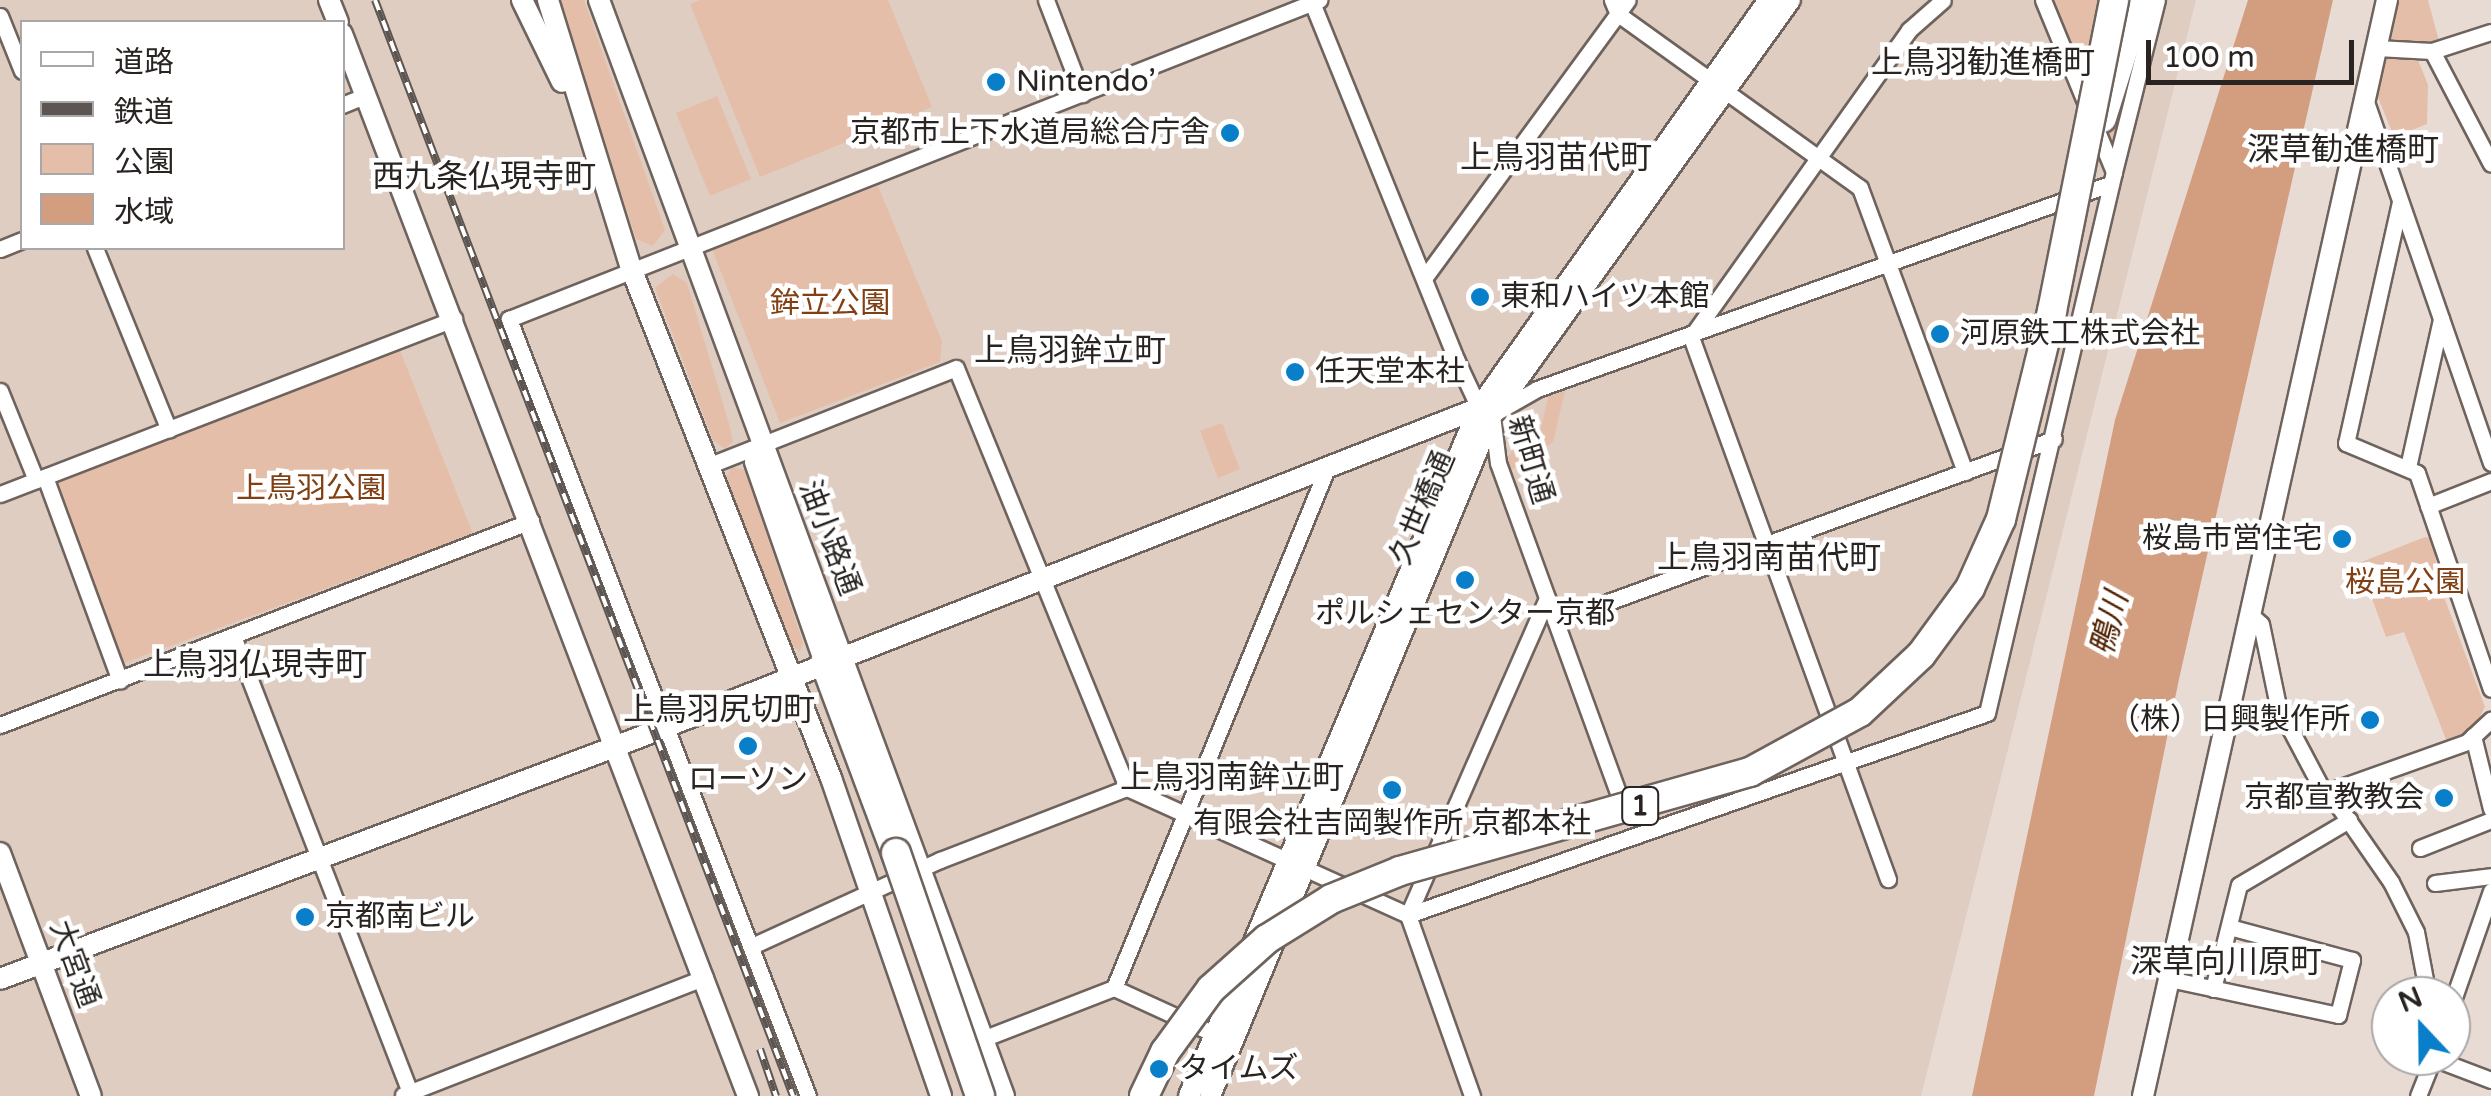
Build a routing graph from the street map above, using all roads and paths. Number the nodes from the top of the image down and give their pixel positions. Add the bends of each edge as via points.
1 (522, 0) edge
2 (548, 0) edge
3 (599, 0) edge
4 (1046, 0) edge
5 (1628, 0) edge
6 (1769, 0) edge
7 (1790, 0) edge
8 (1943, 0) edge
9 (2043, 0) edge
10 (2114, 0) edge
11 (2123, 0) edge
12 (2139, 0) edge
13 (2158, 0) edge
14 (2387, 0) edge
15 (1314, 1) edge
16 (1615, 7) edge
17 (0, 16) edge
18 (2491, 32) edge
19 (345, 41) edge
20 (2377, 48) junction
21 (2432, 51) junction
22 (20, 66) edge
23 (1718, 86) junction
24 (1082, 94) junction
25 (367, 95) junction
26 (2364, 95) junction
27 (345, 104) edge
28 (576, 106) junction
29 (2102, 118) junction
30 (1819, 156) junction
31 (2491, 164) edge
32 (2112, 178) junction
33 (2400, 202) junction
34 (690, 244) junction
35 (96, 250) edge
36 (1888, 263) junction
37 (631, 268) junction
38 (1425, 277) junction
39 (454, 319) junction
40 (2441, 319) junction
41 (1690, 337) junction
42 (0, 391) edge
43 (2030, 406) junction
44 (1485, 411) junction
45 (169, 430) junction
46 (2054, 439) junction
47 (756, 447) junction
48 (2491, 463) edge
49 (710, 465) junction
50 (1328, 466) junction
51 (2408, 467) junction
52 (1965, 472) junction
53 (40, 479) junction
54 (2491, 481) edge
55 (0, 494) edge
56 (2428, 506) junction
57 (531, 520) junction
58 (1764, 545) junction
59 (1045, 577) junction
60 (1547, 598) junction
61 (2250, 614) junction
62 (1556, 621) junction
63 (233, 636) junction
64 (833, 660) junction
65 (790, 676) junction
66 (120, 681) junction
67 (2491, 689) edge
68 (2491, 720) edge
69 (0, 725) edge
70 (666, 726) junction
71 (2473, 736) junction
72 (618, 746) junction
73 (1842, 761) junction
74 (1127, 788) junction
75 (2328, 792) junction
76 (2491, 809) edge
77 (1185, 815) junction
78 (2350, 820) junction
79 (2491, 820) edge
80 (1632, 834) junction
81 (2420, 848) dead end
82 (0, 853) edge
83 (322, 857) junction
84 (1298, 862) junction
85 (924, 871) junction
86 (2491, 876) edge
87 (1888, 879) dead end
88 (2434, 883) dead end
89 (872, 894) junction
90 (2490, 896) edge
91 (1408, 915) junction
92 (2230, 927) junction
93 (752, 946) junction
94 (42, 964) junction
95 (705, 976) junction
96 (2424, 976) edge
97 (2462, 976) edge
98 (0, 979) edge
99 (2169, 980) junction
100 (1114, 988) junction
101 (2213, 988) junction
102 (985, 1038) junction
103 (1225, 1039) junction
104 (994, 1089) edge
105 (407, 1095) edge
106 (91, 1096) edge
107 (748, 1096) edge
108 (808, 1096) edge
109 (940, 1096) edge
110 (1144, 1096) edge
111 (1189, 1096) edge
112 (1210, 1096) edge
113 (1472, 1096) edge
114 (2144, 1096) edge

1 - 28 street
2 - 28 street
3 - 34 street
4 - 24 street
5 - 16 street
6 - 23 street, 久世橋通
7 - 23 street, 久世橋通
8 - 30 street via 1909,30
9 - 32 street
10 - 43 highway, 1, bridge
11 - 29 highway, 1
12 - 29 highway
13 - 32 street
14 - 20 street
15 - 24 street
15 - 38 street, 新町通
16 - 23 street
16 - 38 street
17 - 22 street
18 - 21 street
19 - 25 street
20 - 21 street
20 - 26 street
21 - 31 street
23 - 30 street
23 - 44 street, 久世橋通
24 - 34 street
25 - 27 street
25 - 39 street
26 - 33 street
26 - 61 street
28 - 37 street
29 - 43 highway, 1, bridge
30 - 36 street via 1860,188
30 - 41 street
32 - 36 street
32 - 46 street
33 - 40 street
33 - 51 street via 2346,443
34 - 37 street
34 - 47 street
35 - 45 street
36 - 41 street
36 - 52 street
37 - 49 street
37 - 70 street via 508,319
38 - 44 street, 新町通
39 - 45 street
39 - 57 street
40 - 48 street
40 - 51 street
41 - 44 street
41 - 58 street
42 - 53 street
43 - 110 highway, 1, bridge via 2002,519 1970,588 1921,655 1860,712 1788,756 1709,786 1400,871 1331,900 1268,939 1211,989
44 - 50 street
44 - 60 street, 新町通
44 - 84 street, 久世橋通
45 - 53 street
46 - 52 street
46 - 73 street via 1987,712
47 - 49 street
47 - 59 street via 956,368
47 - 64 street
49 - 65 street
50 - 59 street
50 - 77 street
51 - 56 street via 2417,473
52 - 58 street
53 - 55 street
53 - 66 street
54 - 56 street
56 - 67 street
57 - 63 street
57 - 72 street
58 - 62 street
58 - 73 street
59 - 64 street
59 - 74 street
60 - 62 street, 新町通
60 - 91 street
61 - 75 street via 2261,624 2278,706 2304,762
61 - 99 street
62 - 80 street, 新町通
63 - 66 street
63 - 83 street
64 - 65 street
64 - 85 street
64 - 104 highway, bridge via 896,853
65 - 70 street
65 - 89 street
66 - 69 street
68 - 71 street
70 - 72 street
70 - 93 street
71 - 75 street
71 - 76 street
72 - 83 street
72 - 95 street
73 - 80 street
73 - 87 street
74 - 77 street
74 - 85 street
75 - 78 street
77 - 84 street
77 - 100 street
78 - 92 street via 2239,886
78 - 96 street via 2416,932
79 - 81 street
80 - 91 street
82 - 94 street, 大宮通
83 - 94 street
83 - 105 street
84 - 91 street
84 - 103 street, 久世橋通
85 - 89 street
85 - 102 street
86 - 88 street
89 - 93 street
89 - 109 street
90 - 97 street
91 - 113 street
92 - 101 street
92 - 101 street via 2352,960 2338,1016
93 - 108 street
94 - 98 street
94 - 106 street, 大宮通
95 - 105 street
95 - 107 street
99 - 101 street
99 - 114 street
100 - 102 street
100 - 103 street
102 - 104 street
103 - 111 street, 久世橋通
103 - 112 street, 久世橋通
104 - 109 street

